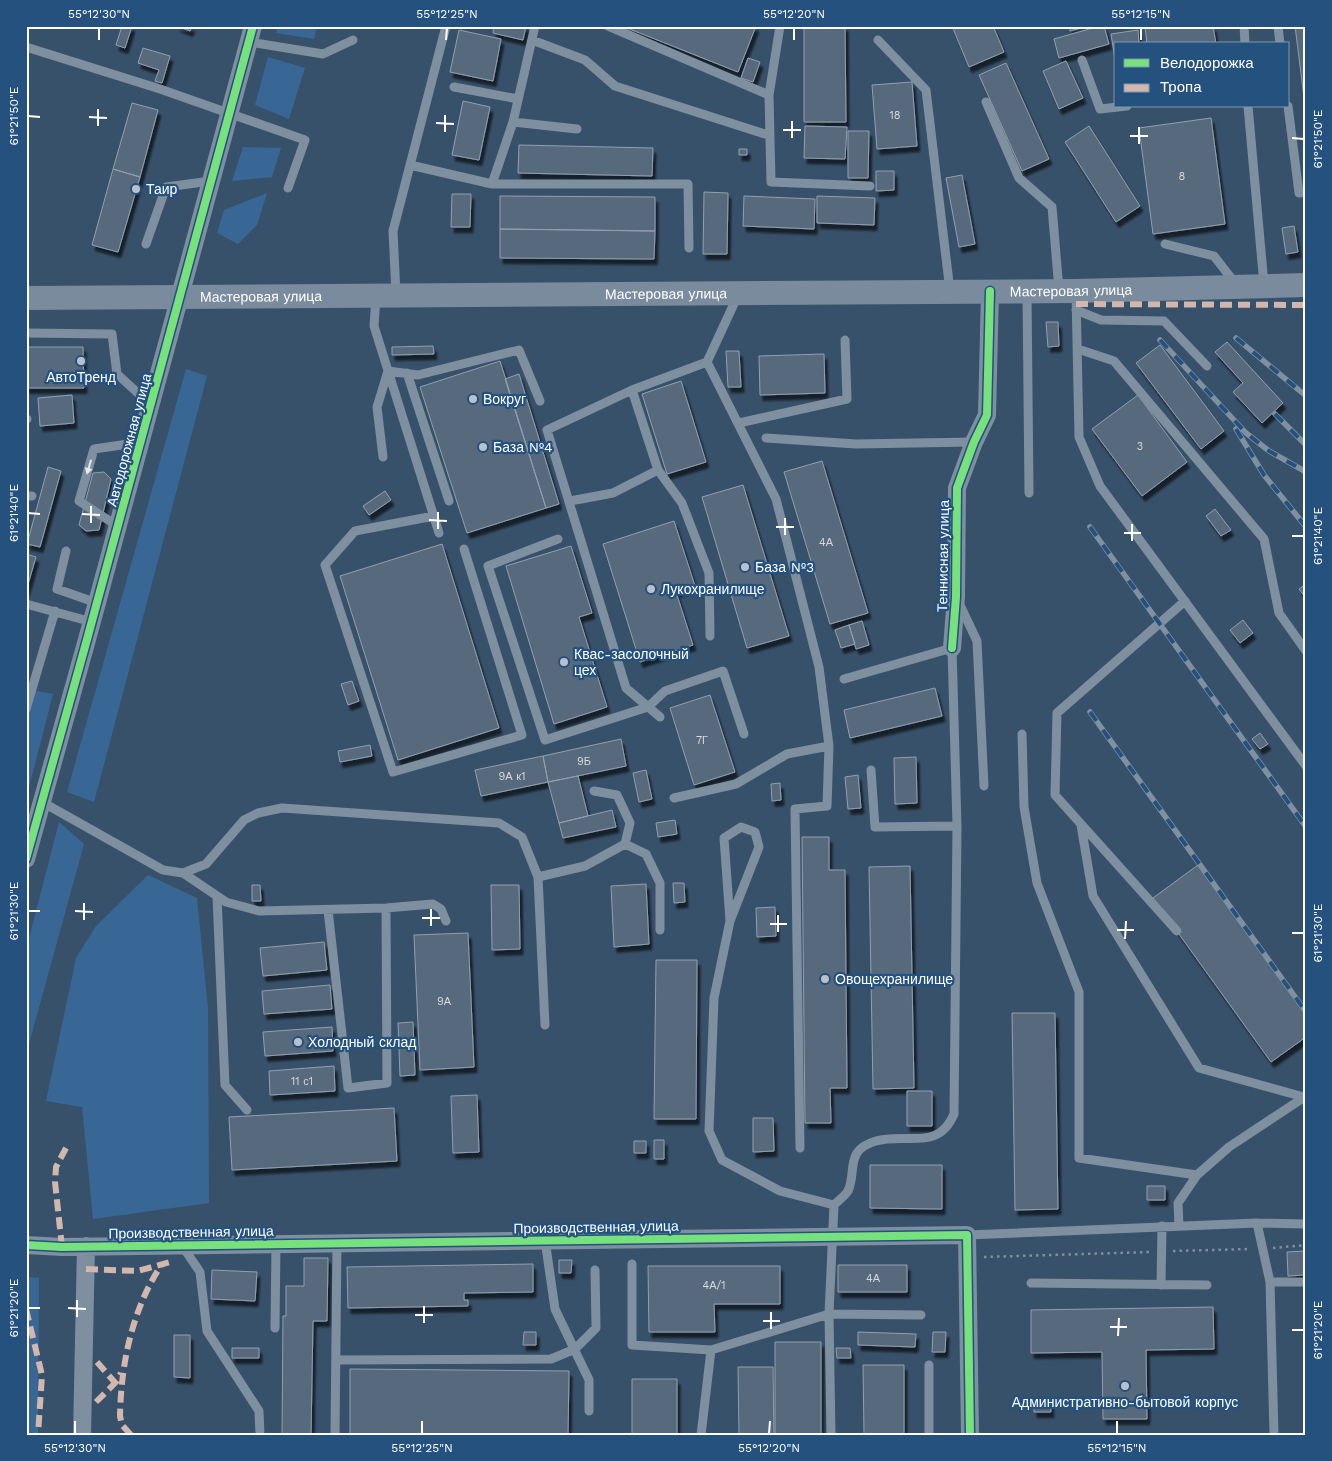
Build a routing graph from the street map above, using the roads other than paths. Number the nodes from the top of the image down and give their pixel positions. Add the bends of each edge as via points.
1 (446, 26) edge
2 (535, 26) edge
3 (608, 26) edge
4 (780, 26) edge
5 (1244, 26) edge
6 (1278, 26) edge
7 (251, 34) edge
8 (352, 40) dead end
9 (532, 40) junction
10 (878, 40) dead end
11 (1245, 42) edge
12 (1280, 42) edge
13 (26, 47) edge
14 (1082, 60) dead end
15 (454, 87) dead end
16 (769, 95) junction
17 (518, 99) junction
18 (986, 102) dead end
19 (1114, 107) edge
20 (1248, 108) edge
21 (1288, 108) edge
22 (229, 115) junction
23 (513, 122) junction
24 (576, 129) dead end
25 (768, 135) junction
26 (410, 165) junction
27 (211, 181) junction
28 (492, 184) junction
29 (870, 186) dead end
30 (288, 188) dead end
31 (1306, 192) edge
32 (146, 244) dead end
33 (1165, 244) dead end
34 (689, 248) dead end
35 (1306, 285) edge
36 (1238, 287) junction
37 (1264, 287) junction
38 (950, 291) junction
39 (990, 291) junction
40 (1027, 291) junction
41 (739, 293) junction
42 (386, 296) junction
43 (26, 298) edge
44 (178, 298) junction
45 (1070, 298) junction
46 (26, 333) edge
47 (845, 340) dead end
48 (1078, 349) junction
49 (707, 362) junction
50 (1207, 366) dead end
51 (388, 371) junction
52 (407, 373) junction
53 (632, 390) junction
54 (540, 401) dead end
55 (151, 405) junction
56 (739, 422) junction
57 (766, 438) dead end
58 (142, 442) junction
59 (974, 442) junction
60 (383, 457) dead end
61 (658, 470) junction
62 (1029, 493) dead end
63 (448, 501) dead end
64 (570, 501) junction
65 (434, 516) junction
66 (118, 526) junction
67 (440, 532) dead end
68 (558, 539) dead end
69 (464, 549) dead end
70 (66, 551) dead end
71 (956, 597) junction
72 (1184, 601) junction
73 (97, 603) junction
74 (26, 604) edge
75 (55, 612) junction
76 (92, 622) junction
77 (710, 636) dead end
78 (952, 648) junction
79 (1306, 651) edge
80 (844, 679) dead end
81 (648, 707) junction
82 (26, 710) edge
83 (660, 717) dead end
84 (744, 734) dead end
85 (1022, 734) dead end
86 (829, 746) junction
87 (1306, 766) edge
88 (871, 770) dead end
89 (984, 786) dead end
90 (594, 791) dead end
91 (674, 798) dead end
92 (42, 802) junction
93 (1081, 825) junction
94 (957, 826) junction
95 (625, 844) junction
96 (26, 859) edge
97 (183, 874) junction
98 (538, 876) junction
99 (217, 896) junction
100 (386, 908) junction
101 (328, 910) junction
102 (446, 921) dead end
103 (730, 921) junction
104 (660, 930) dead end
105 (1176, 931) dead end
106 (545, 1025) dead end
107 (1305, 1097) edge
108 (247, 1110) dead end
109 (800, 1148) dead end
110 (1197, 1174) junction
111 (834, 1205) junction
112 (1257, 1223) junction
113 (1306, 1224) edge
114 (1162, 1226) junction
115 (1179, 1226) junction
116 (967, 1235) junction
117 (834, 1236) junction
118 (545, 1240) junction
119 (337, 1242) junction
120 (276, 1243) junction
121 (180, 1244) junction
122 (26, 1245) edge
123 (86, 1246) junction
124 (632, 1264) dead end
125 (595, 1270) dead end
126 (1270, 1282) junction
127 (1306, 1282) edge
128 (1031, 1283) dead end
129 (1161, 1285) junction
130 (1207, 1285) dead end
131 (829, 1314) junction
132 (921, 1315) dead end
133 (275, 1328) dead end
134 (575, 1349) junction
135 (711, 1350) junction
136 (336, 1360) junction
137 (929, 1365) dead end
138 (589, 1411) dead end
139 (82, 1435) edge
140 (260, 1435) edge
141 (335, 1435) edge
142 (701, 1435) edge
143 (831, 1435) edge
144 (929, 1435) edge
145 (970, 1435) edge
146 (1274, 1435) edge

1 - 26 lane
2 - 9 lane
3 - 16 lane
4 - 16 lane
5 - 11 lane
6 - 12 lane
7 - 8 lane via 323,54
7 - 22 street, Автодорожная улица
9 - 17 lane
9 - 25 lane via 585,60 614,86
10 - 38 lane via 926,90
13 - 22 lane via 160,89
14 - 19 lane via 1100,109
15 - 17 lane
16 - 25 lane
17 - 23 lane
18 - 45 lane via 1019,178 1052,207
20 - 37 lane
21 - 31 lane via 1299,193
22 - 27 street, Автодорожная улица
22 - 30 lane via 305,140
23 - 24 lane
23 - 28 lane
25 - 29 lane via 771,182
26 - 28 lane
26 - 42 lane via 393,231
27 - 32 lane via 166,187
27 - 44 street, Автодорожная улица
28 - 34 lane via 688,184
33 - 36 lane via 1214,256
35 - 37 main road, Мастеровая улица
36 - 37 main road, Мастеровая улица
36 - 45 main road, Мастеровая улица
38 - 39 main road, Мастеровая улица
38 - 41 main road, Мастеровая улица
39 - 40 main road, Мастеровая улица
39 - 59 street, Теннисная улица via 987,414
40 - 45 main road, Мастеровая улица
40 - 62 lane
41 - 42 main road, Мастеровая улица
41 - 49 lane
42 - 44 main road, Мастеровая улица
42 - 51 lane via 374,326
43 - 44 main road, Мастеровая улица
44 - 55 street, Автодорожная улица
45 - 48 lane
45 - 50 lane via 1101,320 1164,321
46 - 55 lane via 112,334 118,374
47 - 56 lane via 847,399
48 - 72 lane via 1079,437 1100,486
48 - 79 lane via 1114,362 1264,539 1279,613
49 - 53 lane
49 - 56 lane
51 - 52 lane
51 - 60 lane via 377,407
51 - 65 lane
52 - 54 lane via 418,375 519,350
52 - 63 lane
53 - 61 lane
53 - 64 lane via 547,430
55 - 58 street, Автодорожная улица
56 - 86 lane via 776,499 819,667
57 - 59 lane via 856,444
58 - 66 street, Автодорожная улица
58 -> 66 lane via 94,450 80,501
59 - 71 street, Теннисная улица via 957,488
61 - 64 lane via 613,493
61 - 77 lane via 682,503 709,573
64 - 81 lane via 626,688
65 - 67 lane
65 - 69 lane via 356,531 325,565 393,772 522,735
66 - 73 street, Автодорожная улица
68 - 81 lane via 488,566 545,740
70 - 73 lane via 57,589
71 - 78 street, Теннисная улица
71 - 89 lane via 977,641
72 - 87 lane
72 - 93 lane via 1057,713 1055,795
73 - 76 street, Автодорожная улица
74 - 75 lane
75 - 76 lane
75 - 82 lane
76 - 92 street, Автодорожная улица
78 - 80 lane
78 - 94 lane
81 - 83 lane
81 - 84 lane via 665,691 723,672
85 - 110 lane via 1024,807 1037,882 1079,992 1079,1158
86 - 91 lane via 787,754 736,784
86 - 109 lane via 827,806 795,809
88 - 94 lane via 875,827
90 - 95 lane via 617,795 630,823
92 - 96 street, Автодорожная улица
92 - 97 lane via 162,870
93 - 105 lane
93 - 107 lane via 1093,896 1199,1068
94 - 111 lane via 954,1114 948,1127 932,1138 876,1141 861,1149 852,1162 848,1191
95 - 98 lane via 585,866
95 - 104 lane via 646,854 660,883
97 - 98 lane via 206,864 244,820 282,808 499,823 522,837
97 - 99 lane
98 - 106 lane
99 - 101 lane via 226,902 259,910
99 - 108 lane via 225,1085
100 - 101 lane
100 - 101 lane via 387,1083 348,1088
100 - 102 lane via 433,904 441,909
103 - 103 lane via 759,847 755,832 741,828 724,838
103 - 111 lane via 714,998 709,1131 722,1160 780,1191
107 - 110 lane via 1228,1146
110 - 115 lane via 1178,1203
111 - 117 lane
112 - 113 lane
112 - 115 lane
112 - 126 lane
114 - 115 lane
114 - 116 lane
114 - 129 lane
116 - 117 street, Производственная улица
116 - 145 street
117 - 118 street, Производственная улица
117 - 131 lane
118 - 119 street, Производственная улица
118 - 134 lane via 555,1309
119 - 120 street, Производственная улица
119 - 136 lane
120 - 121 street, Производственная улица
120 - 133 lane
121 - 123 street, Производственная улица
121 - 140 lane via 200,1272 206,1331 259,1411
122 - 123 street, Производственная улица
123 - 139 street
124 - 135 lane via 632,1345
125 - 134 lane via 596,1328
126 - 127 lane
126 - 146 lane
128 - 129 lane
129 - 130 lane
131 - 132 lane
131 - 135 lane
131 - 143 lane
134 - 136 lane via 551,1360
134 - 138 lane via 589,1380
135 - 142 lane
136 - 141 lane
137 - 144 lane

